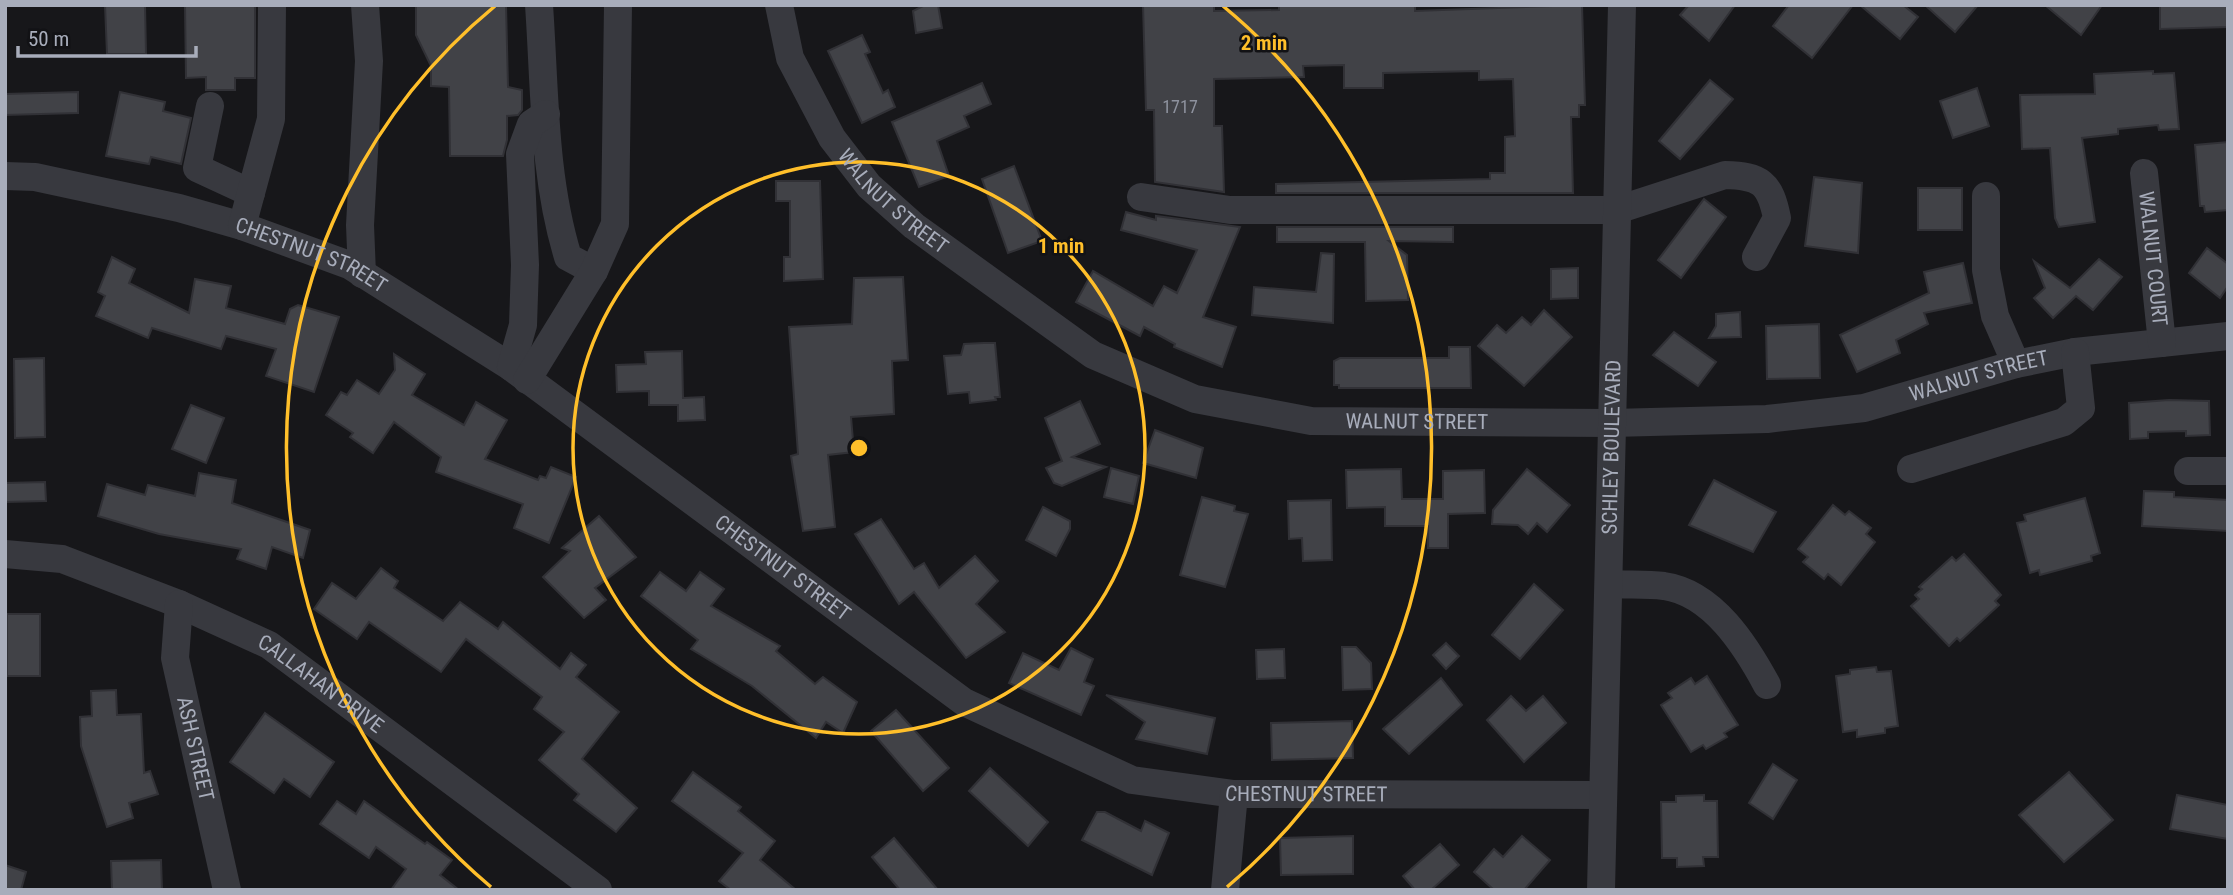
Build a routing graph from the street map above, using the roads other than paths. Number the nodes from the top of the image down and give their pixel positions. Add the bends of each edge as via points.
1 (272, 5) edge
2 (365, 5) edge
3 (539, 5) edge
4 (618, 5) edge
5 (779, 5) edge
6 (1622, 5) edge
7 (211, 106) dead end
8 (546, 114) junction
9 (2144, 173) dead end
10 (5, 176) edge
11 (251, 193) junction
12 (1986, 196) dead end
13 (1142, 197) dead end
14 (1617, 211) junction
15 (242, 226) junction
16 (1756, 257) dead end
17 (594, 271) junction
18 (362, 274) junction
19 (2228, 336) edge
20 (2162, 343) junction
21 (2075, 352) junction
22 (2016, 365) junction
23 (519, 373) junction
24 (1612, 423) junction
25 (1912, 469) dead end
26 (2188, 471) dead end
27 (2228, 471) edge
28 (5, 554) edge
29 (1610, 584) junction
30 (179, 604) junction
31 (1767, 685) dead end
32 (1234, 794) junction
33 (1603, 796) junction
34 (227, 890) edge
35 (598, 890) edge
36 (1224, 890) edge
37 (1601, 890) edge

1 - 11 street via 271,119
2 - 18 street via 369,61 360,225
3 - 8 street
4 - 17 street via 615,224
5 - 24 street, WALNUT STREET via 790,58 832,138 869,186 914,226 1093,355 1195,399 1311,421
6 - 14 street, SCHLEY BOULEVARD
7 - 11 street via 197,168
8 - 17 street via 558,225 568,257
8 - 23 street via 531,124 520,154 525,265
9 - 20 street, WALNUT COURT
10 - 15 street, CHESTNUT STREET via 35,177
11 - 15 street
12 - 22 street via 1986,270 1995,316
13 - 14 street via 1230,210
14 - 16 street via 1725,175 1761,181 1773,196 1777,218
14 - 24 street, SCHLEY BOULEVARD
15 - 18 street, CHESTNUT STREET via 349,265
17 - 23 street
18 - 23 street, CHESTNUT STREET
19 - 20 street, WALNUT STREET
20 - 21 street, WALNUT STREET
21 - 22 street, WALNUT STREET
21 - 25 street via 2081,408 2064,422
22 - 24 street, WALNUT STREET via 1864,408 1767,419
23 - 32 street, CHESTNUT STREET via 964,702 1132,780
24 - 29 street, SCHLEY BOULEVARD
26 - 27 street
28 - 30 street, CALLAHAN DRIVE via 62,559
29 - 31 street via 1665,586 1707,605 1746,649
29 - 33 street, SCHLEY BOULEVARD
30 - 34 street, ASH STREET via 175,658
30 - 35 street, CALLAHAN DRIVE via 270,645
32 - 33 street, CHESTNUT STREET
32 - 36 street
33 - 37 street, SCHLEY BOULEVARD

